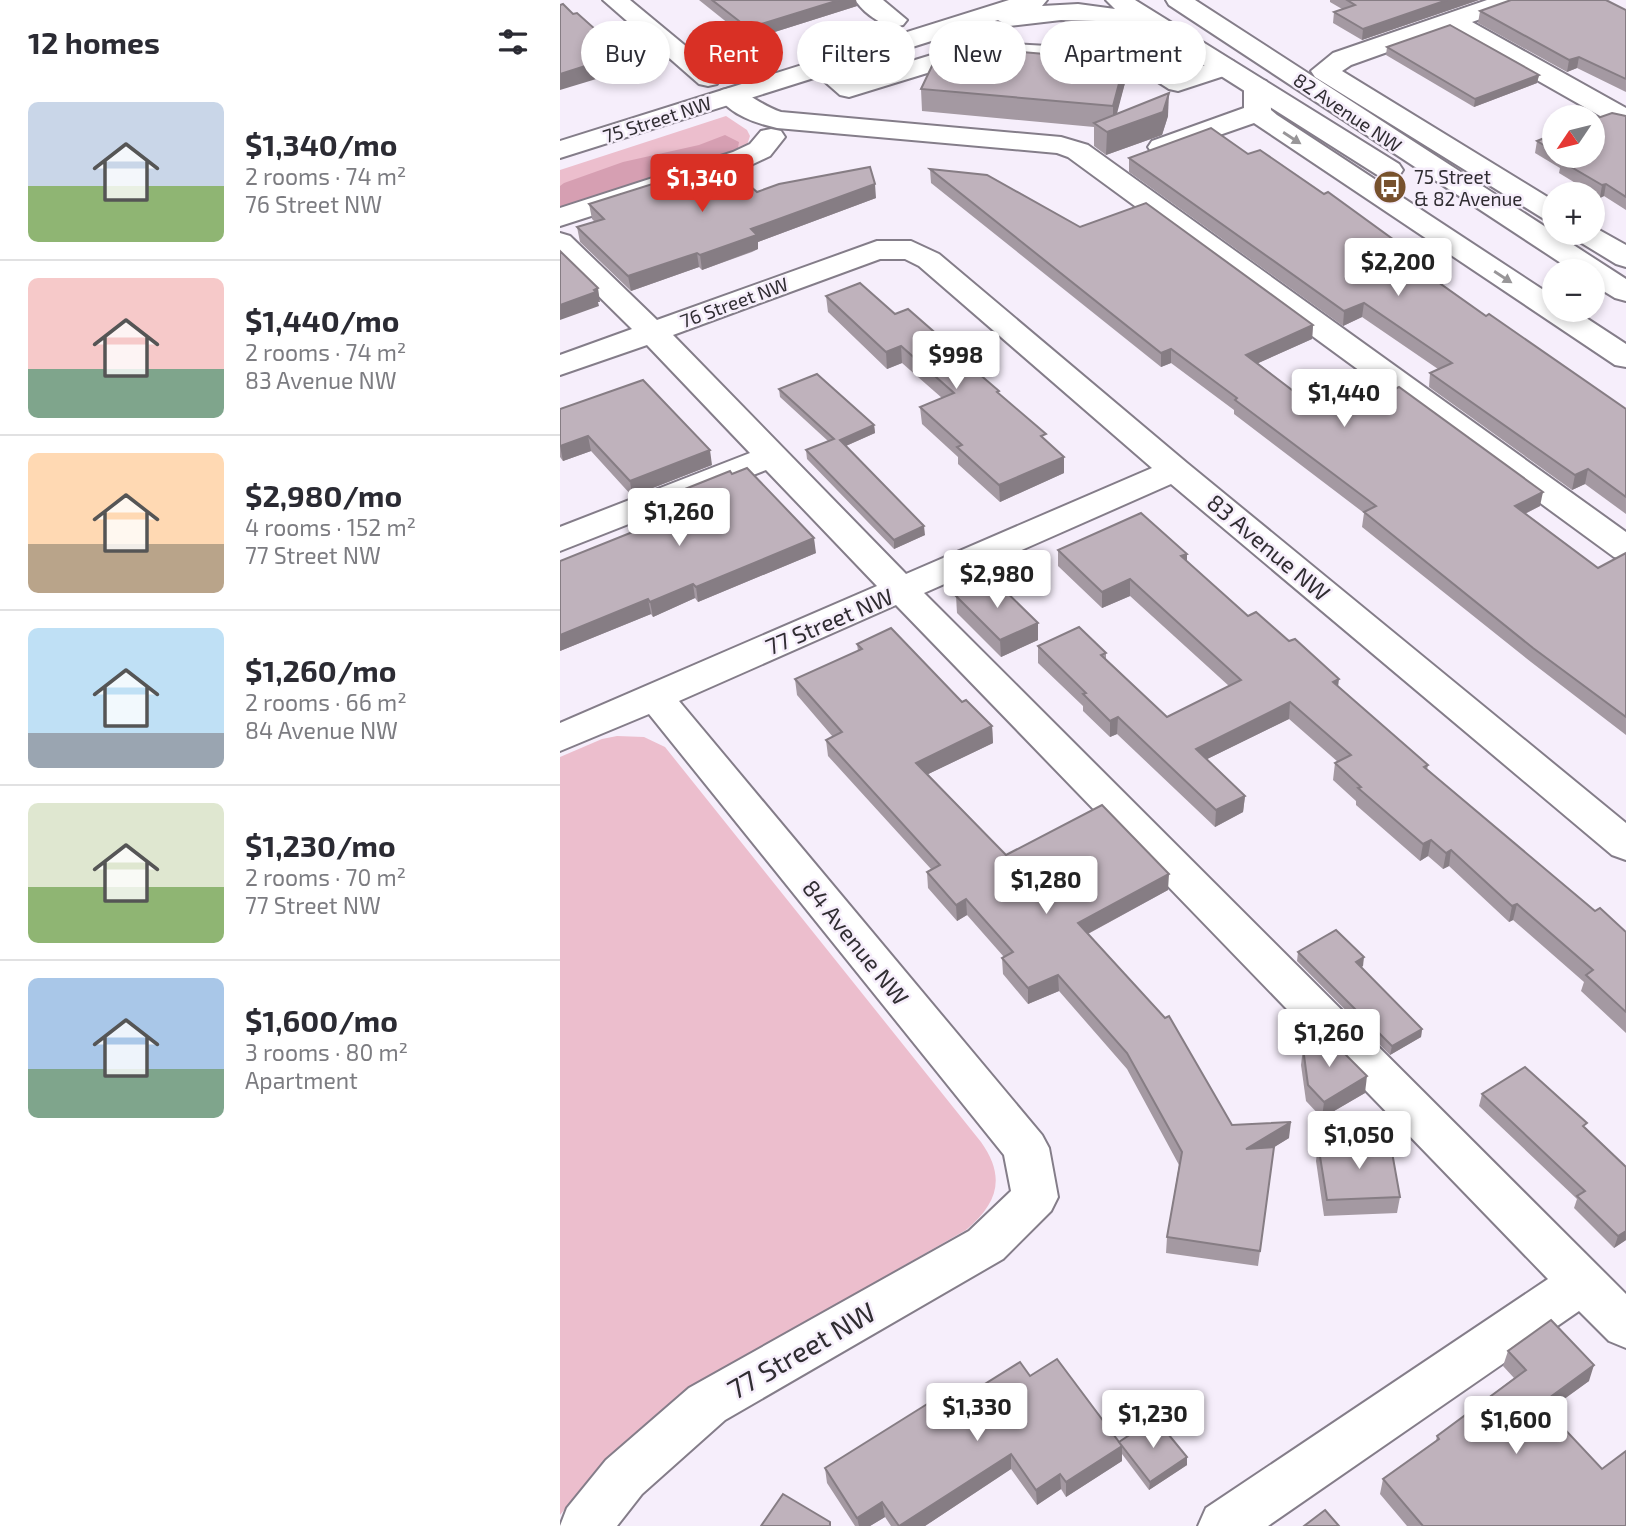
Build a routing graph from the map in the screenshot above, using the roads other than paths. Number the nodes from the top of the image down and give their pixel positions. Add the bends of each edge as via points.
1 (615, 0) edge
2 (867, 0) edge
3 (958, 0) edge
4 (1035, 0) edge
5 (1118, 0) edge
6 (1178, 0) edge
7 (1201, 0) edge
8 (1511, 0) edge
9 (894, 20) junction
10 (970, 21) edge
11 (993, 21) edge
12 (1452, 21) junction
13 (1246, 43) junction
14 (1026, 53) edge
15 (1215, 61) junction
16 (797, 72) edge
17 (843, 84) edge
18 (865, 84) edge
19 (720, 87) junction
20 (1257, 100) junction
21 (609, 108) dead end
22 (1626, 119) edge
23 (771, 138) dead end
24 (560, 150) edge
25 (1126, 160) junction
26 (1542, 207) edge
27 (560, 217) edge
28 (560, 242) edge
29 (1605, 245) edge
30 (911, 250) joint
31 (1626, 258) edge
32 (1542, 267) edge
33 (1626, 292) edge
34 (1605, 306) edge
35 (1626, 319) edge
36 (653, 332) junction
37 (1626, 358) edge
38 (560, 366) edge
39 (772, 456) junction
40 (1175, 470) junction
41 (560, 540) edge
42 (1626, 549) edge
43 (901, 590) junction
44 (655, 697) junction
45 (560, 738) edge
46 (1626, 845) edge
47 (1035, 1197) joint
48 (1583, 1282) junction
49 (1626, 1326) edge
50 (585, 1526) edge
51 (1224, 1526) edge

1 - 19 street
2 - 9 street
3 - 9 street, 75 Street NW
4 - 10 street, 75 Street NW
5 - 15 street, 82 Avenue NW
6 - 13 street, 82 Avenue NW
7 - 13 street
8 - 12 street
9 - 19 street, 75 Street NW
11 - 15 street via 1080,12 1107,15 1139,24
12 - 22 street
12 - 26 street, 82 Avenue NW via 1342,59 1324,71
13 - 33 street, 82 Avenue NW
14 - 15 street via 1139,58 1178,83
15 - 20 street, 82 Avenue NW
16 - 19 street, 75 Street NW
17 - 18 street via 849,89
19 - 21 street, 75 Street NW
19 - 24 street, 75 Street NW
19 - 25 street via 751,111 777,120 1060,145
20 - 25 street
20 - 32 street, 82 Avenue NW
20 -> 37 street, 82 Avenue NW via 1267,121
23 - 27 street via 743,158
25 - 42 street
28 - 36 street
29 - 31 street
30 - 36 street, 76 Street NW via 877,250
30 - 40 street, 83 Avenue NW via 929,260
34 - 35 street
36 - 38 street, 76 Street NW
36 - 39 street
39 - 41 street
39 - 43 street
40 - 43 street, 77 Street NW
40 - 46 street, 83 Avenue NW
43 - 44 street, 77 Street NW
43 - 48 street
44 - 45 street, 77 Street NW
44 - 47 street, 84 Avenue NW via 1026,1148
47 - 50 street, 77 Street NW via 986,1245 707,1404 624,1477
48 - 49 street
48 - 51 street

